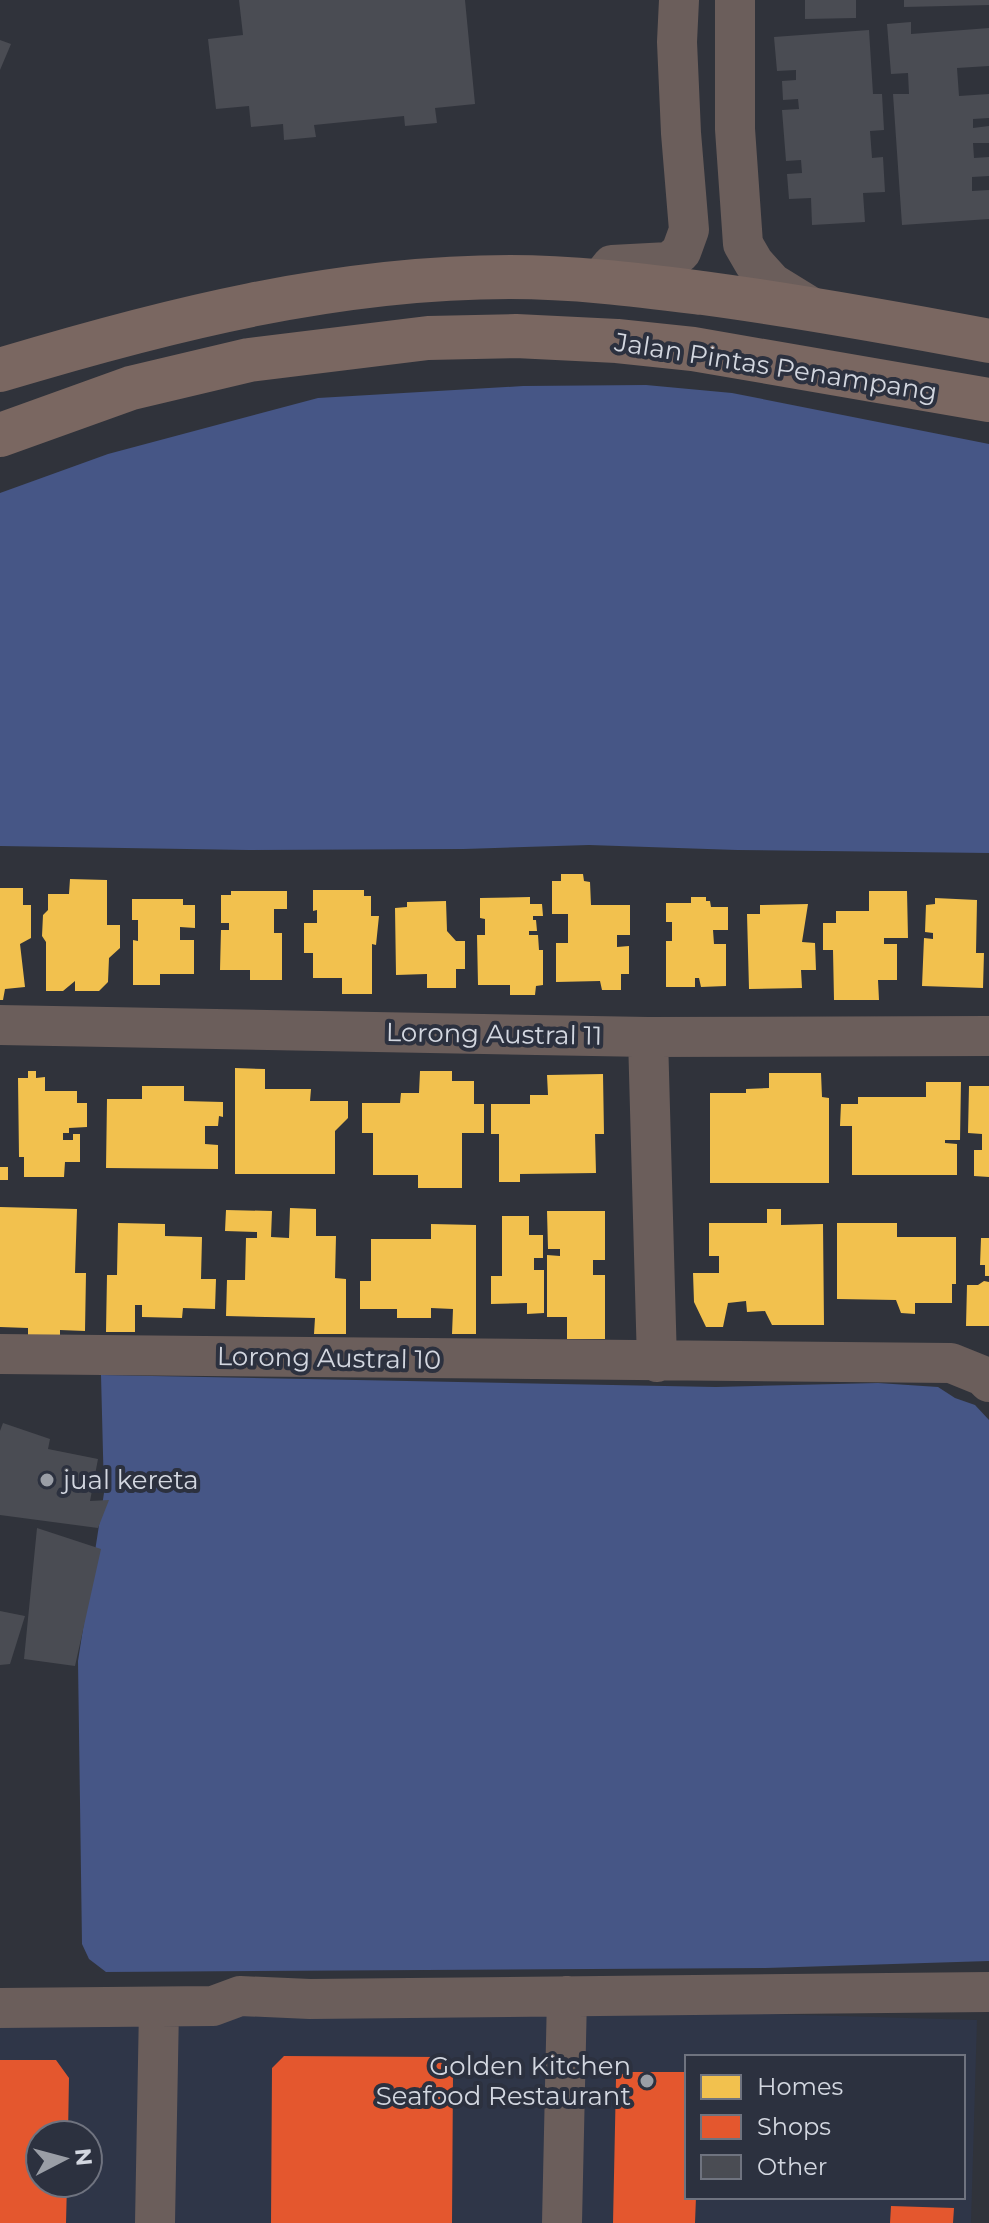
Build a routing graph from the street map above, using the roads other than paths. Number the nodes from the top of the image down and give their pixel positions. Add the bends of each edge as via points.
1 (679, 0) edge
2 (735, 0) edge
3 (734, 40) junction
4 (677, 42) junction
5 (739, 211) junction
6 (687, 218) junction
7 (600, 280) junction
8 (811, 307) junction
9 (989, 341) edge
10 (0, 370) edge
11 (989, 400) edge
12 (0, 435) edge
13 (0, 1025) edge
14 (989, 1036) edge
15 (648, 1037) junction
16 (0, 1354) edge
17 (657, 1362) junction
18 (989, 1382) edge
19 (989, 1992) edge
20 (567, 1996) junction
21 (0, 2008) edge
22 (159, 2008) junction
23 (155, 2223) edge
24 (562, 2223) edge

1 - 4 street
2 - 3 street
3 - 4 street
3 - 5 street
4 - 6 street
5 - 6 street
5 - 8 street via 743,244 754,263 772,283
6 - 7 street via 689,230 681,252 669,262 612,265
7 - 8 main road
7 - 10 main road via 420,280 293,295 167,322
8 - 9 main road
11 - 12 main road, Jalan Pintas Penampang via 693,349 516,336 428,338 249,360 131,388
13 - 15 street, Lorong Austral 11
14 - 15 street, Lorong Austral 11
15 - 17 street
16 - 17 street, Lorong Austral 10
17 - 18 street, Lorong Austral 10 via 951,1363
19 - 20 street
20 - 22 street via 240,1996 213,2006
20 - 24 street
21 - 22 street
22 - 23 street

